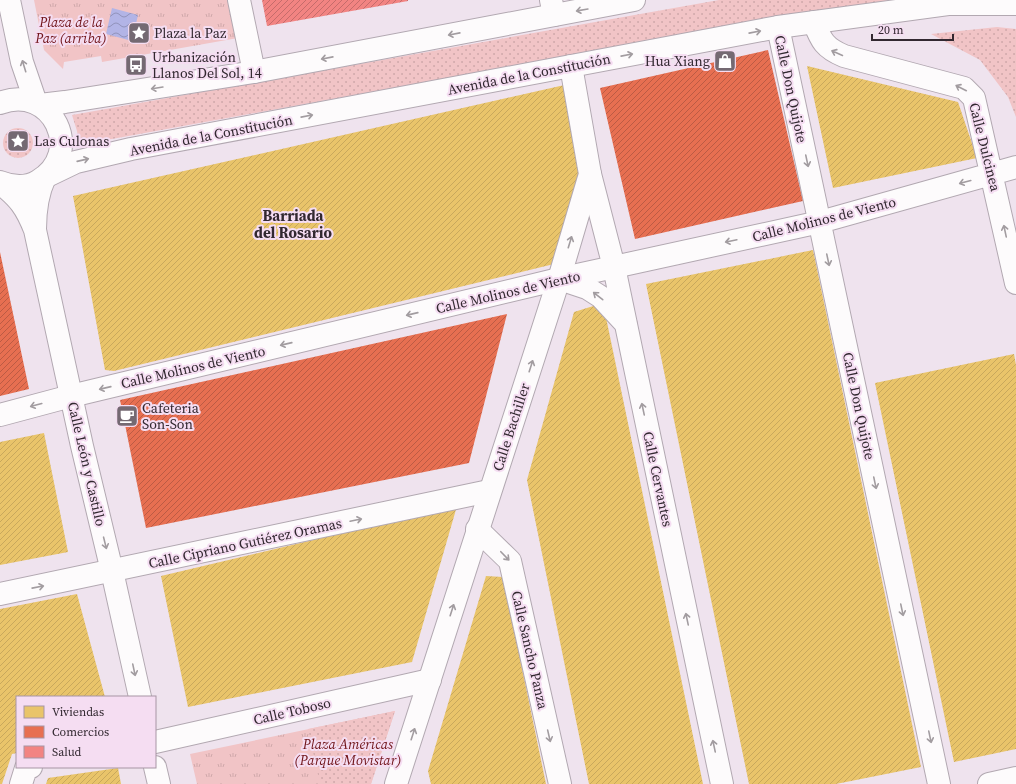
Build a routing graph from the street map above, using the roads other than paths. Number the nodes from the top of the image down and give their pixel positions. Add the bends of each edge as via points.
1 (9, 0) edge
2 (239, 0) edge
3 (634, 0) edge
4 (1016, 4) edge
5 (553, 7) edge
6 (814, 22) junction
7 (778, 27) junction
8 (571, 66) junction
9 (254, 72) junction
10 (0, 103) edge
11 (38, 104) junction
12 (1016, 167) edge
13 (590, 174) junction
14 (992, 174) junction
15 (46, 176) junction
16 (0, 182) edge
17 (820, 222) junction
18 (35, 230) junction
19 (614, 267) junction
20 (559, 279) junction
21 (1016, 283) edge
22 (626, 324) junction
23 (71, 396) junction
24 (0, 415) edge
25 (490, 491) junction
26 (478, 529) junction
27 (112, 571) junction
28 (0, 594) edge
29 (430, 680) junction
30 (140, 696) edge
31 (156, 742) edge
32 (26, 768) edge
33 (155, 768) edge
34 (1016, 778) edge
35 (21, 784) edge
36 (159, 784) edge
37 (396, 784) edge
38 (560, 784) edge
39 (722, 784) edge
40 (940, 784) edge
41 (989, 784) edge

11 -> 1 street via 22,62
2 - 9 street
3 -> 5 street
4 - 6 street, Avenida de la Constitución via 948,4
5 -> 9 street
6 - 7 street, Avenida de la Constitución
14 -> 6 street, Calle Dulcinea via 974,98 964,88 830,50 820,38
8 -> 7 street, Avenida de la Constitución
7 -> 17 street, Calle Don Quijote
8 - 13 street, Calle Bachiller
15 -> 8 street, Avenida de la Constitución via 76,162 132,149
9 -> 11 street
10 - 11 street via 23,99
11 - 15 street, Calle León y Castillo via 55,120 61,134 61,150 57,164
12 - 14 street, Calle Molinos de Viento
13 - 19 street, Calle Cervantes
20 -> 13 street, Calle Bachiller
14 -> 17 street, Calle Molinos de Viento
21 -> 14 street, Calle Dulcinea
15 - 16 street, Avenida de la Constitución via 35,183 20,186
15 - 18 street, Calle León y Castillo via 35,208
16 - 18 street, Calle León y Castillo via 17,196 27,210
17 -> 19 street, Calle Molinos de Viento
17 -> 40 street, Calle Don Quijote
18 - 23 street, Calle León y Castillo
19 - 20 street, Calle Molinos de Viento
19 - 22 street, Calle Cervantes
22 -> 20 street via 601,297
20 -> 23 street, Calle Molinos de Viento
25 -> 20 street, Calle Bachiller
39 -> 22 street, Calle Cervantes
23 -> 24 street, Calle Molinos de Viento
23 -> 27 street, Calle León y Castillo
25 - 26 street, Calle Bachiller
27 -> 25 street, Calle Cipriano Gutiérez Oramas
29 -> 26 street, Calle Bachiller
26 -> 38 street, Calle Sancho Panza via 510,561
28 -> 27 street, Calle Cipriano Gutiérez Oramas
27 -> 30 street, Calle León y Castillo
29 - 31 street, Calle Toboso
37 -> 29 street, Calle Bachiller
32 - 35 street
33 - 36 street
34 - 41 street

